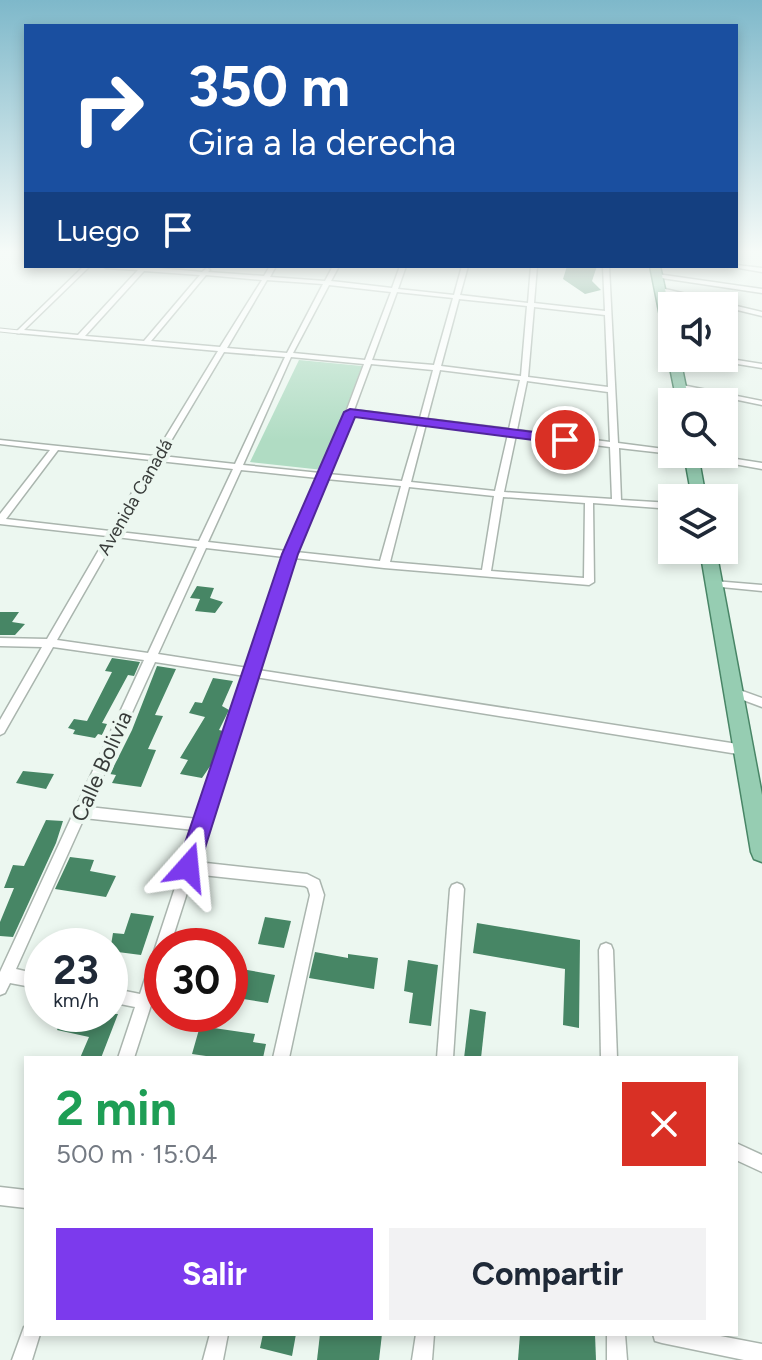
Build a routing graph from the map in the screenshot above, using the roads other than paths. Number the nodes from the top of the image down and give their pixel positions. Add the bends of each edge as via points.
1 (38, 313) edge
2 (102, 313) edge
3 (171, 313) edge
4 (243, 313) edge
5 (311, 313) edge
6 (386, 313) edge
7 (454, 313) edge
8 (528, 313) edge
9 (606, 313) edge
10 (0, 330) edge
11 (19, 332) junction
12 (80, 337) junction
13 (146, 343) junction
14 (220, 350) junction
15 (289, 355) junction
16 (368, 362) junction
17 (738, 362) edge
18 (762, 366) edge
19 (439, 368) junction
20 (677, 372) edge
21 (524, 379) junction
22 (680, 386) joint
23 (612, 390) junction
24 (762, 403) edge
25 (350, 412) junction
26 (425, 421) junction
27 (513, 433) junction
28 (0, 442) edge
29 (617, 446) junction
30 (56, 447) junction
31 (658, 450) edge
32 (157, 457) junction
33 (738, 462) edge
34 (762, 466) edge
35 (239, 467) junction
36 (323, 474) junction
37 (407, 485) junction
38 (499, 494) junction
39 (589, 500) junction
40 (617, 502) junction
41 (658, 505) edge
42 (0, 520) edge
43 (114, 534) junction
44 (204, 544) junction
45 (290, 554) junction
46 (710, 564) edge
47 (384, 565) junction
48 (486, 574) junction
49 (714, 584) junction
50 (762, 588) edge
51 (0, 642) edge
52 (51, 643) junction
53 (151, 657) junction
54 (250, 673) junction
55 (734, 692) junction
56 (762, 703) edge
57 (0, 730) edge
58 (744, 750) junction
59 (80, 812) junction
60 (201, 825) junction
61 (762, 852) edge
62 (188, 867) junction
63 (457, 889) dead end
64 (168, 928) edge
65 (606, 950) dead end
66 (3, 982) edge
67 (24, 982) edge
68 (144, 1005) edge
69 (127, 1056) edge
70 (281, 1056) edge
71 (445, 1056) edge
72 (609, 1056) edge
73 (738, 1152) edge
74 (762, 1164) edge
75 (0, 1196) edge
76 (24, 1199) edge
77 (30, 1336) edge
78 (219, 1336) edge
79 (425, 1336) edge
80 (616, 1336) edge
81 (672, 1336) edge
82 (762, 1354) edge
83 (22, 1360) edge
84 (213, 1360) edge
85 (422, 1360) edge
86 (617, 1360) edge

1 - 11 street
2 - 12 street
3 - 13 street
4 - 14 street, Avenida Canadá
5 - 15 street, Calle Bolivia
6 - 16 street
7 - 19 street
8 - 21 street
9 - 23 street
10 - 11 lane
11 - 12 street
12 - 13 street
13 - 14 street
14 - 15 street
14 - 32 street, Avenida Canadá
15 - 16 street
15 - 35 street, Calle Bolivia
16 - 19 street
16 - 25 street
17 - 18 street
19 - 21 street
19 - 26 street
20 - 22 main road
21 - 23 street
21 - 27 street
22 - 24 street
23 - 29 street
25 - 26 street
25 - 36 street
26 - 27 street
26 - 37 street
27 - 29 street
27 - 38 street
28 - 30 street
29 - 31 street
29 - 40 street
30 - 32 street
30 - 42 street
32 - 35 street
32 - 43 street, Avenida Canadá
33 - 34 street
35 - 36 street
35 - 44 street, Calle Bolivia
36 - 37 street
36 - 45 street
37 - 38 street
37 - 47 street
38 - 39 street
38 - 48 street
39 - 40 street
39 - 48 street via 589,582
40 - 41 street
42 - 43 street
43 - 44 street
43 - 52 street, Avenida Canadá
44 - 45 street
44 - 53 street, Calle Bolivia
45 - 47 street
45 - 54 street
46 - 49 main road
47 - 48 street
49 - 50 street
49 - 55 main road
51 - 52 street
52 - 53 street
52 - 57 street, Avenida Canadá
53 - 54 street
53 - 59 street, Calle Bolivia
54 - 58 street
54 - 60 street
55 - 56 street
55 - 58 main road
58 - 61 main road
59 - 60 street
59 - 66 street, Calle Bolivia
60 - 62 street
62 - 64 street
62 - 70 street via 314,884 317,895
63 - 71 street
65 - 72 street
66 - 67 street
68 - 69 street
73 - 74 street
75 - 76 street
77 - 83 street
78 - 84 street
79 - 85 street
80 - 86 street
81 - 82 street

